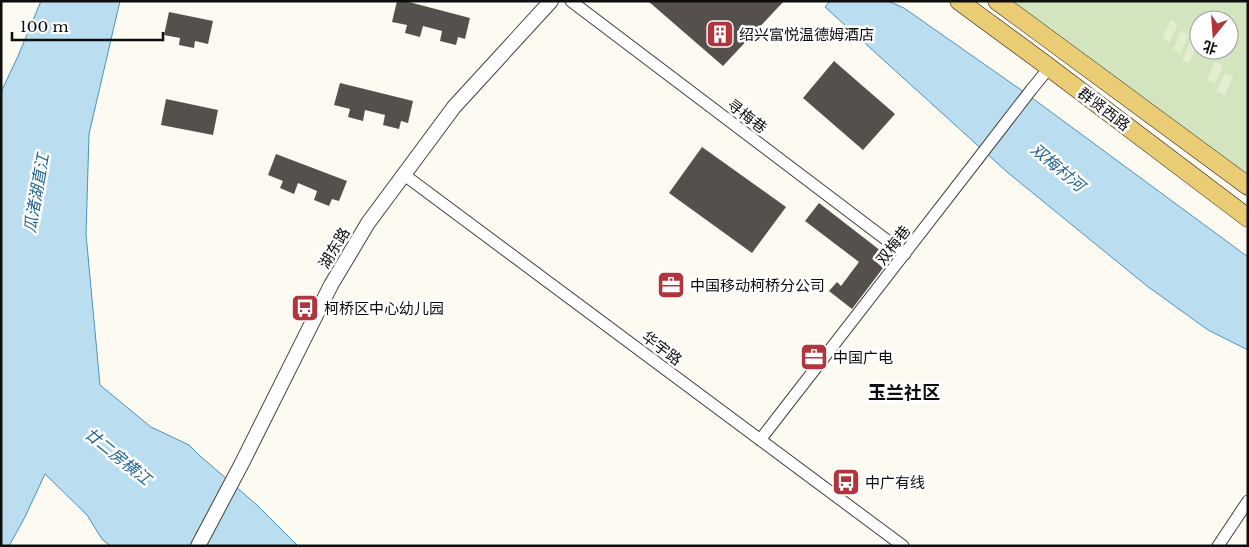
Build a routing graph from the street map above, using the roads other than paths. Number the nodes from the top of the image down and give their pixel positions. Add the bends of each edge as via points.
1 (551, 1) edge
2 (571, 1) edge
3 (959, 1) edge
4 (997, 1) edge
5 (1049, 68) junction
6 (404, 174) junction
7 (1248, 186) edge
8 (1248, 218) edge
9 (905, 254) junction
10 (760, 440) junction
11 (1248, 501) edge
12 (198, 546) edge
13 (903, 546) edge
14 (1218, 546) edge

1 - 6 street, 湖东路 via 454,107
2 - 9 street, 寻梅巷
3 - 5 main road, 群贤西路
4 - 7 main road, 群贤西路
5 - 8 main road, 群贤西路
5 - 9 street, 双梅巷, bridge
6 - 10 street, 华宇路
6 - 12 street, 湖东路 via 368,223 331,285
9 - 10 street, 双梅巷
10 - 13 street, 华宇路
11 - 14 street

